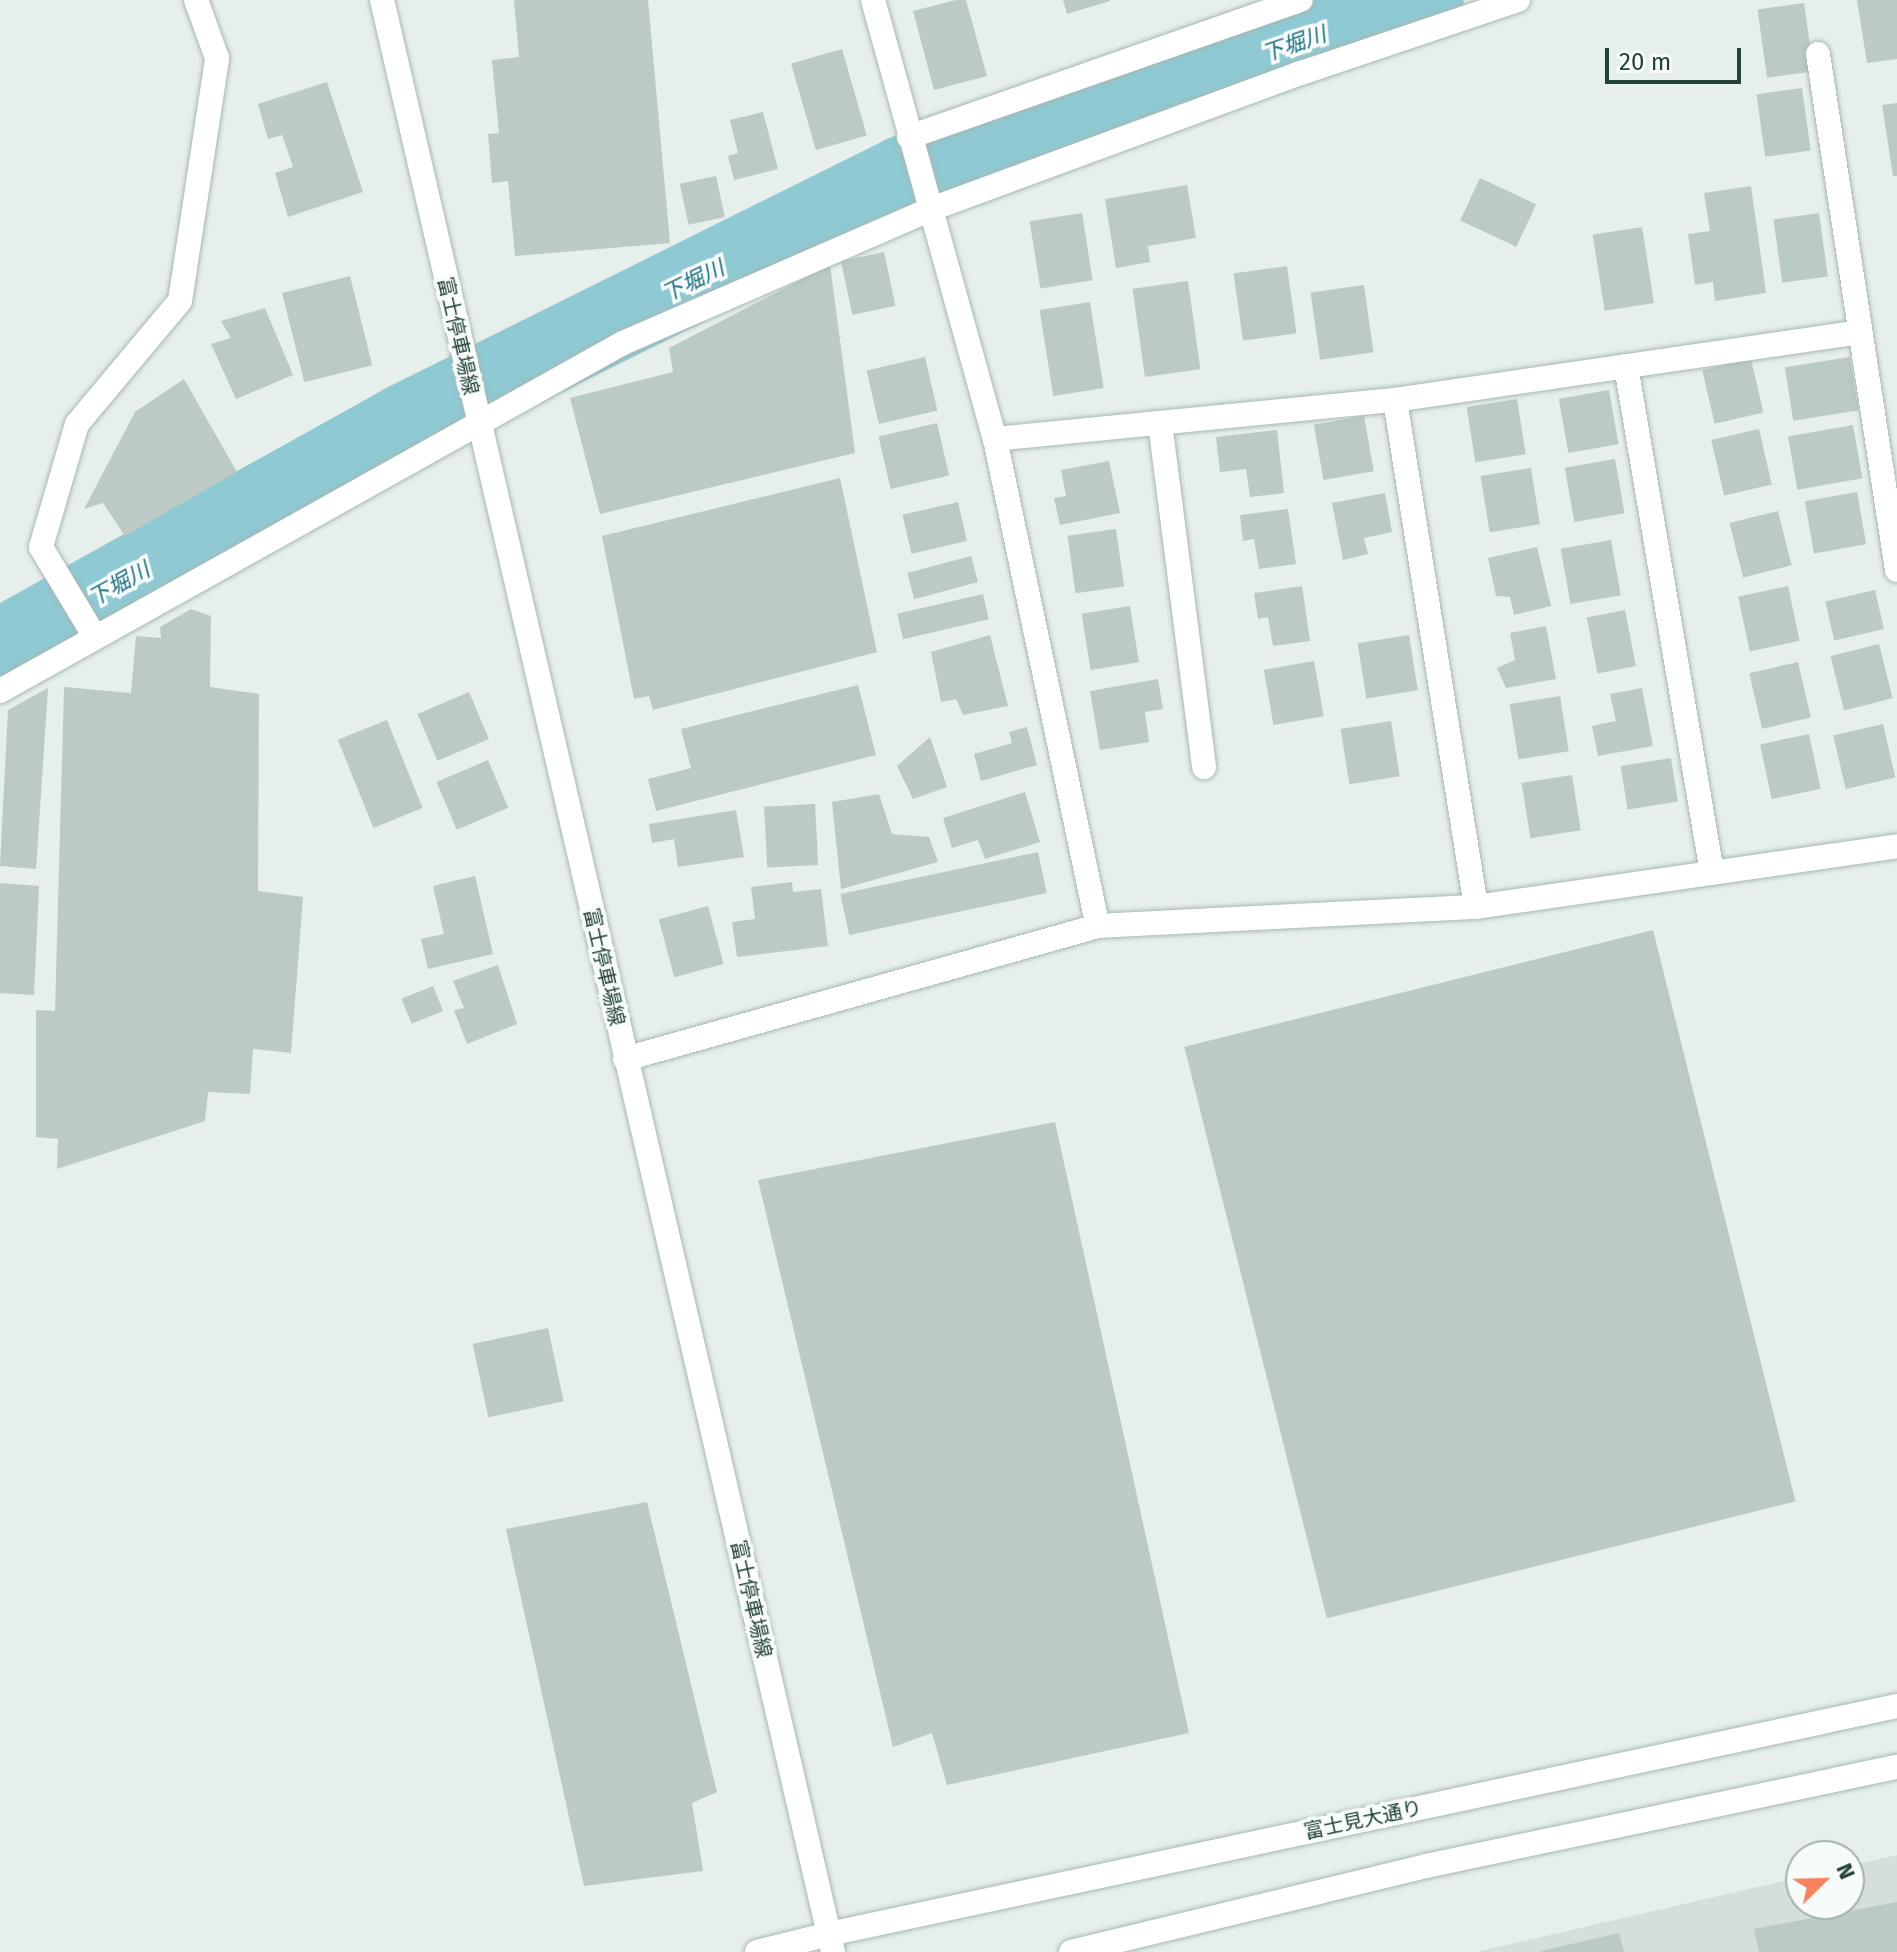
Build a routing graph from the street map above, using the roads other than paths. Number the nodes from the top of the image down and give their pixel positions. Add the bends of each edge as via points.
1 (196, 0) edge
2 (382, 0) edge
3 (873, 0) edge
4 (1301, 0) edge
5 (1518, 0) edge
6 (1242, 10) edge
7 (1818, 54) dead end
8 (909, 137) junction
9 (931, 209) junction
10 (1860, 332) junction
11 (1626, 366) junction
12 (1395, 400) junction
13 (479, 422) junction
14 (1160, 423) junction
15 (995, 439) junction
16 (1897, 570) edge
17 (95, 636) junction
18 (0, 691) edge
19 (1204, 767) dead end
20 (1897, 846) edge
21 (1712, 873) junction
22 (1476, 907) junction
23 (1098, 926) junction
24 (625, 1059) junction
25 (1897, 1706) edge
26 (1897, 1767) edge
27 (831, 1943) edge
28 (757, 1952) edge
29 (1071, 1952) edge

1 - 17 street via 217,58 180,301 77,424 41,547
2 - 13 street, 富士停車場線
3 - 8 street
4 - 6 street
5 - 9 street via 1301,73
6 - 8 street
7 - 10 street
8 - 9 street
9 - 13 street via 623,343
9 - 15 street
10 - 11 street
10 - 16 street
11 - 12 street
11 - 21 street
12 - 14 street
12 - 22 street
13 - 17 street
13 - 24 street, 富士停車場線
14 - 15 street
14 - 19 street
15 - 23 street
17 - 18 street
20 - 21 street
21 - 22 street
22 - 23 street
23 - 24 street
24 - 27 street, 富士停車場線
25 - 27 street, 富士見大通り via 1414,1809
26 - 29 street via 1426,1866
27 - 28 street

